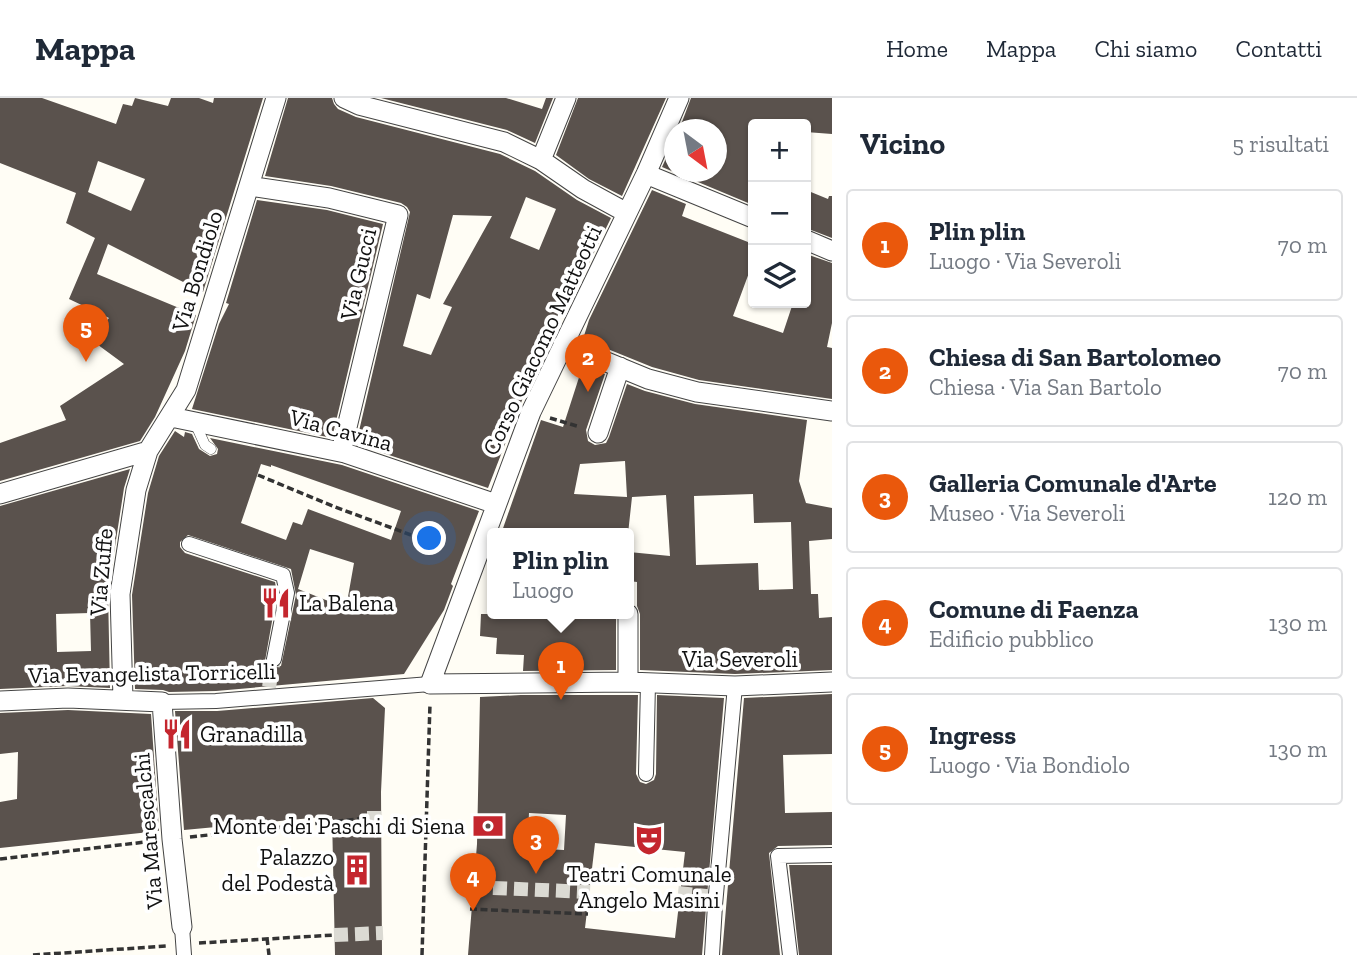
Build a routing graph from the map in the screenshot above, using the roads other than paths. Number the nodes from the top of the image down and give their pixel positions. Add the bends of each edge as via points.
1 (276, 98) edge
2 (344, 98) edge
3 (566, 98) edge
4 (679, 98) edge
5 (541, 160) junction
6 (646, 174) junction
7 (249, 186) junction
8 (627, 213) junction
9 (748, 216) edge
10 (811, 242) edge
11 (832, 251) edge
12 (563, 344) junction
13 (620, 367) junction
14 (832, 411) edge
15 (171, 416) junction
16 (194, 421) junction
17 (598, 433) road end
18 (211, 449) dead end
19 (148, 451) junction
20 (341, 452) junction
21 (0, 494) edge
22 (496, 504) junction
23 (491, 528) edge
24 (188, 544) dead end
25 (484, 566) edge
26 (628, 619) edge
27 (274, 659) tunnel mouth
28 (628, 682) junction
29 (832, 682) edge
30 (648, 683) junction
31 (430, 684) junction
32 (735, 686) junction
33 (123, 699) junction
34 (0, 701) edge
35 (162, 702) junction
36 (646, 774) dead end
37 (832, 855) edge
38 (182, 926) joint
39 (184, 955) edge
40 (712, 955) edge
41 (790, 955) edge

1 - 7 street, Via Bondiolo
2 - 5 street via 504,142
3 - 5 street
4 - 6 street, Corso Giacomo Matteotti
5 - 8 street
6 - 8 street, Corso Giacomo Matteotti
6 - 9 street
7 - 15 street, Via Bondiolo via 186,390
7 - 20 street, Via Gucci via 329,198 398,215
8 - 12 street, Corso Giacomo Matteotti
10 - 11 street
12 - 13 street
12 - 22 street, Corso Giacomo Matteotti
13 - 14 street via 697,392
13 - 17 street
15 - 16 street, Via Cavina
15 - 19 street, Via Bondiolo
16 - 18 lane
16 - 20 street, Via Cavina
19 - 21 street
19 - 33 street, Via Zuffe via 136,490 120,594
20 - 22 street, Via Cavina
22 - 23 street, Corso Giacomo Matteotti
24 - 27 street via 283,575 288,593
25 - 31 street, Corso Giacomo Matteotti
26 - 28 street
28 - 30 street, Via Severoli
28 - 31 street, Via Severoli
29 - 32 street, Via Severoli
30 - 32 street, Via Severoli
30 - 36 street
31 - 35 street, Via Evangelista Torricelli
32 - 40 street via 716,848
33 - 34 street, Via Evangelista Torricelli
33 - 35 street, Via Evangelista Torricelli
35 - 38 street, Via Marescalchi
37 - 41 street via 778,856
38 - 39 street, Via Marescalchi

